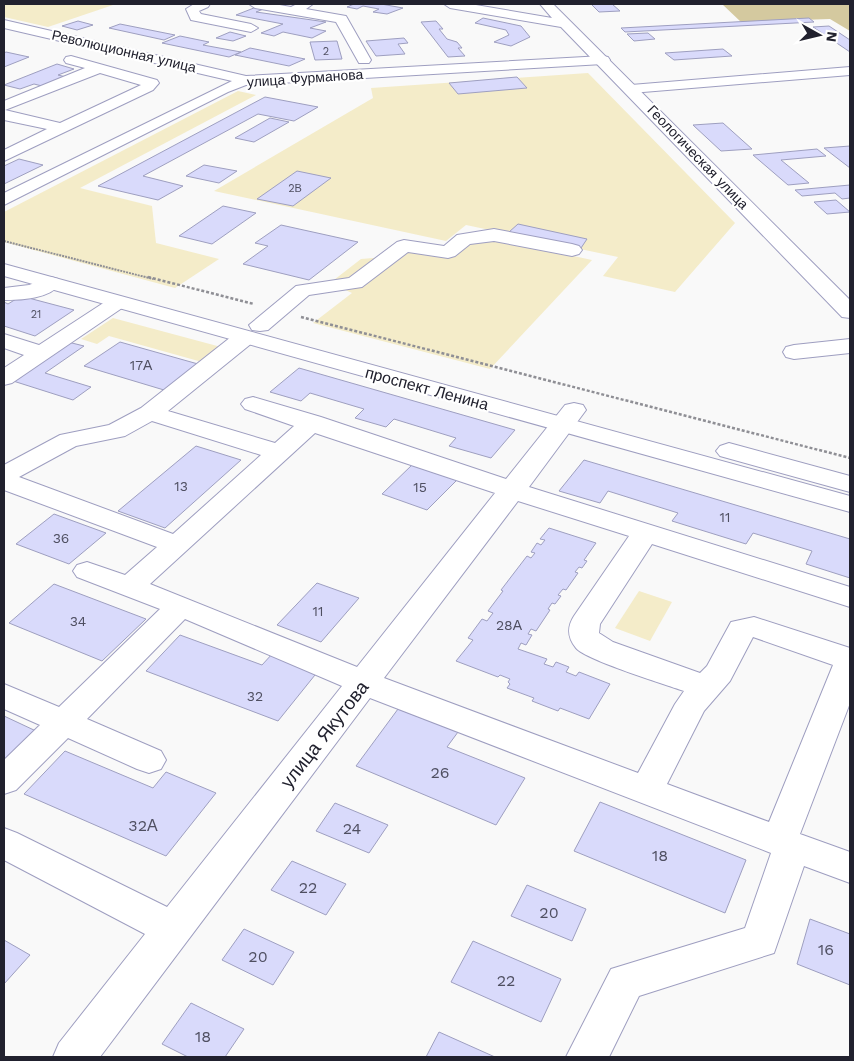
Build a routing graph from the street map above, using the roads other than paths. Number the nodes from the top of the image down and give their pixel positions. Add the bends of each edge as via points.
1 (204, 4) edge
2 (255, 4) edge
3 (309, 4) edge
4 (450, 4) edge
5 (546, 4) edge
6 (292, 10) junction
7 (4, 24) edge
8 (566, 24) junction
9 (251, 28) dead end
10 (71, 60) dead end
11 (160, 60) junction
12 (364, 60) dead end
13 (603, 60) junction
14 (99, 68) junction
15 (850, 71) edge
16 (124, 75) junction
17 (244, 81) junction
18 (631, 89) junction
19 (4, 106) edge
20 (4, 115) edge
21 (62, 128) junction
22 (4, 156) edge
23 (4, 200) edge
24 (572, 250) dead end
25 (4, 255) edge
26 (4, 270) edge
27 (51, 283) junction
28 (4, 294) edge
29 (118, 302) junction
30 (850, 312) edge
31 (252, 331) junction
32 (4, 341) edge
33 (850, 346) edge
34 (794, 352) dead end
35 (42, 353) junction
36 (4, 378) edge
37 (253, 404) dead end
38 (150, 413) junction
39 (568, 418) junction
40 (312, 422) junction
41 (279, 452) junction
42 (4, 475) edge
43 (4, 481) edge
44 (850, 484) edge
45 (512, 490) junction
46 (850, 504) edge
47 (646, 532) junction
48 (177, 545) junction
49 (87, 571) dead end
50 (129, 587) junction
51 (850, 597) edge
52 (181, 606) junction
53 (364, 684) junction
54 (706, 687) junction
55 (4, 696) edge
56 (64, 722) junction
57 (150, 760) dead end
58 (4, 781) edge
59 (646, 791) junction
60 (4, 843) edge
61 (785, 844) junction
62 (850, 868) edge
63 (173, 929) junction
64 (74, 1057) edge
65 (587, 1057) edge

1 - 9 street via 192,9 196,17
2 - 6 street
3 - 6 street
4 - 8 street
5 - 8 street, Геологическая улица
6 - 12 street via 341,19
7 - 11 street, Революционная улица
8 - 13 street, Геологическая улица
10 - 14 street
11 - 16 street
11 - 17 street, Революционная улица
13 - 17 street, улица Фурманова
13 - 18 street, Геологическая улица
14 - 16 street
14 - 19 street
15 - 18 street
16 - 21 street via 149,81 151,85
17 - 23 street, улица Фурманова
18 - 30 street, Геологическая улица
20 - 21 street
21 - 22 street
24 - 31 street via 494,235 464,239 448,252 404,246 355,283 303,290
25 - 31 street, проспект Ленина
26 - 27 street, проспект Ленина
27 - 28 street via 30,293
27 - 29 street, проспект Ленина
29 - 31 street, проспект Ленина
29 - 35 street
31 - 38 street
31 - 39 street, проспект Ленина
32 - 35 street
33 - 34 street
35 - 36 street
37 - 40 street
38 - 41 street
38 - 42 street via 116,431 69,440
39 - 44 street, проспект Ленина
39 - 45 street, улица Якутова
39 - 46 street, проспект Ленина
40 - 41 street
40 - 45 street
41 - 48 street
43 - 48 street
45 - 47 street
45 - 53 street, улица Якутова
47 - 51 street
47 - 54 street via 582,632 590,644 602,650
48 - 50 street
49 - 50 street
50 - 52 street
52 - 53 street
52 - 56 street
53 - 59 street
53 - 63 street, улица Якутова
54 - 59 street via 691,704
54 - 61 street via 721,670 742,629 748,626 848,661 850,665
55 - 56 street
56 - 57 street
56 - 58 street
59 - 61 street
60 - 63 street
61 - 62 street
61 - 65 street via 760,941 624,982
63 - 64 street, улица Якутова

